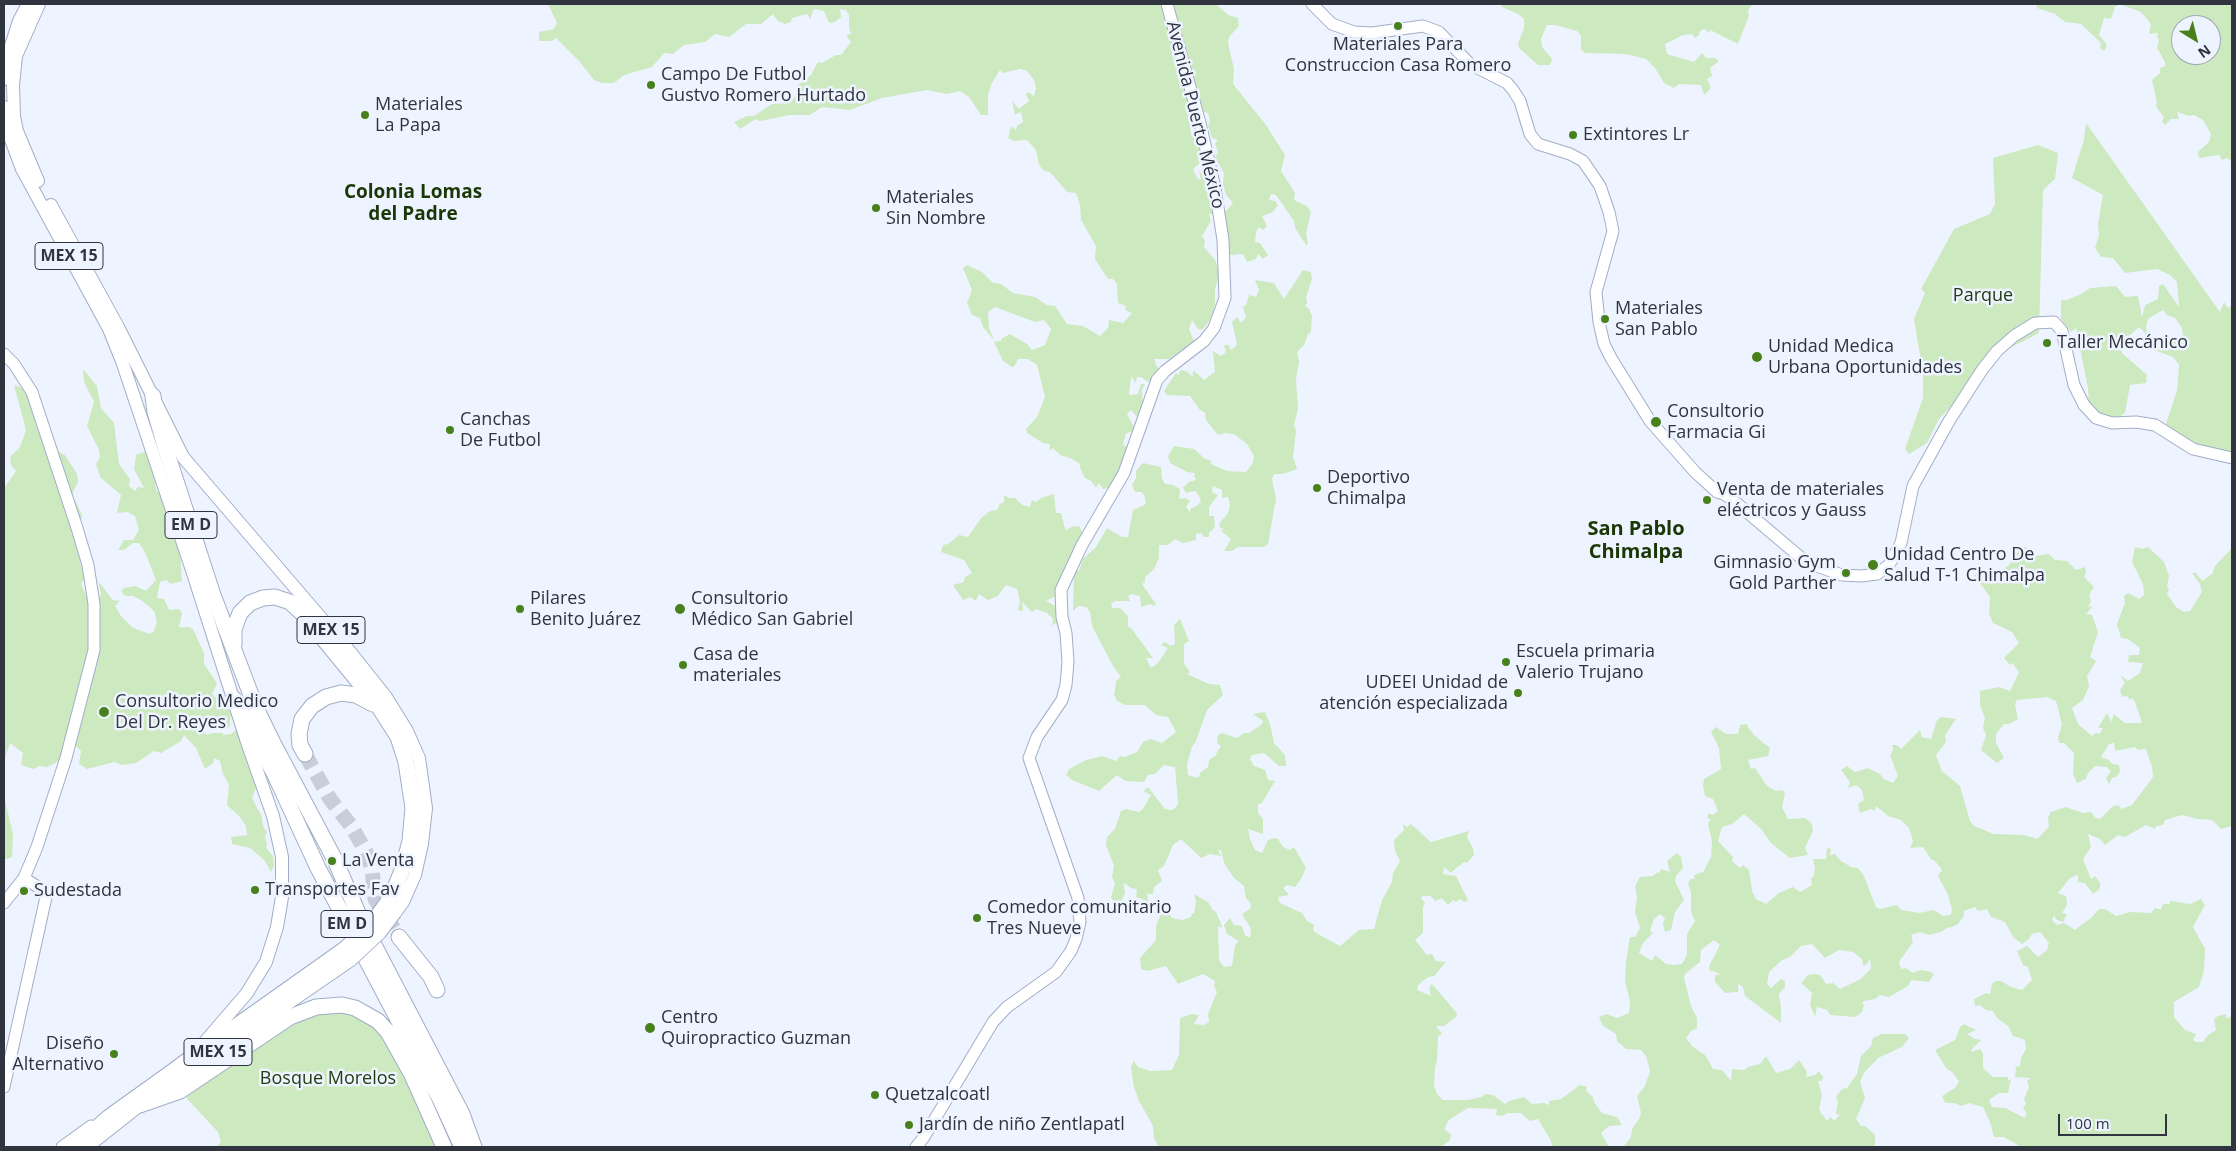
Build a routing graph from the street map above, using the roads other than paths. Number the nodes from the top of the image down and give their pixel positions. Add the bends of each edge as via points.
1 (28, 4) edge
2 (39, 4) edge
3 (1167, 4) edge
4 (1312, 4) edge
5 (4, 79) edge
6 (4, 107) edge
7 (4, 354) edge
8 (153, 396) junction
9 (2232, 458) edge
10 (234, 654) junction
11 (234, 699) junction
12 (383, 713) junction
13 (305, 754) tunnel mouth
14 (24, 878) junction
15 (4, 902) edge
16 (391, 908) junction
17 (399, 937) tunnel mouth
18 (348, 954) junction
19 (438, 990) dead end
20 (4, 1036) edge
21 (14, 1043) junction
22 (180, 1066) junction
23 (4, 1087) edge
24 (140, 1105) junction
25 (108, 1116) junction
26 (62, 1147) edge
27 (73, 1147) edge
28 (88, 1147) edge
29 (444, 1147) edge
30 (462, 1147) edge
31 (474, 1147) edge
32 (916, 1147) edge

1 - 5 main road via 9,52
2 - 8 main road, MEX 15 via 15,62 13,101 17,131 31,168
3 - 32 main road, Avenida Puerto México via 1215,188 1223,240 1225,298 1209,334 1157,380 1124,473 1082,545 1061,590 1068,662 1066,685 1062,700 1036,738 1029,758 1078,898 1080,922 1076,939 1056,972 1006,1007 993,1022
4 - 9 main road via 1332,24 1354,32 1372,33 1423,26 1439,32 1470,64 1514,90 1530,134 1538,144 1583,161 1600,186 1613,231 1596,292 1604,344 1611,358 1650,421 1695,472 1814,565 1842,575 1861,576 1877,574 1889,565 1901,543 1913,486 1949,421 1997,351 2035,323 2054,322 2062,331 2074,385 2084,405 2096,418 2112,423 2155,425 2193,449
6 - 11 main road, MEX 15 via 7,129 22,169 109,329 122,361
7 - 14 main road via 24,378 38,406 78,528 94,604 94,650 83,698 37,847
8 - 10 highway, EM D via 166,450
8 - 16 main road, MEX 15 via 183,456 352,654 386,697 407,731 419,758 426,808 415,875 403,902
10 - 12 highway via 234,629 245,608 263,598 275,597 290,602
10 - 31 highway, EM D via 273,744 462,1114
11 - 22 main road, MEX 15 via 273,816 282,857 282,897 266,962 252,986 217,1030
11 - 30 highway, EM D
12 - 13 highway via 356,695 341,692 326,697 312,706 302,719 299,734
12 - 16 highway via 398,737 406,762 413,808 410,841 392,895
14 - 15 main road
14 - 21 main road via 46,896
16 - 18 highway, bridge via 372,924
17 - 19 highway
18 - 22 highway
18 - 24 main road, MEX 15
20 - 21 main road
21 - 23 main road
22 - 25 main road, MEX 15
24 - 28 main road, MEX 15
24 - 29 highway via 180,1091 290,1017 316,1007 342,1005 355,1008 378,1021 388,1032
25 - 26 main road via 82,1130
25 - 27 main road, MEX 15

